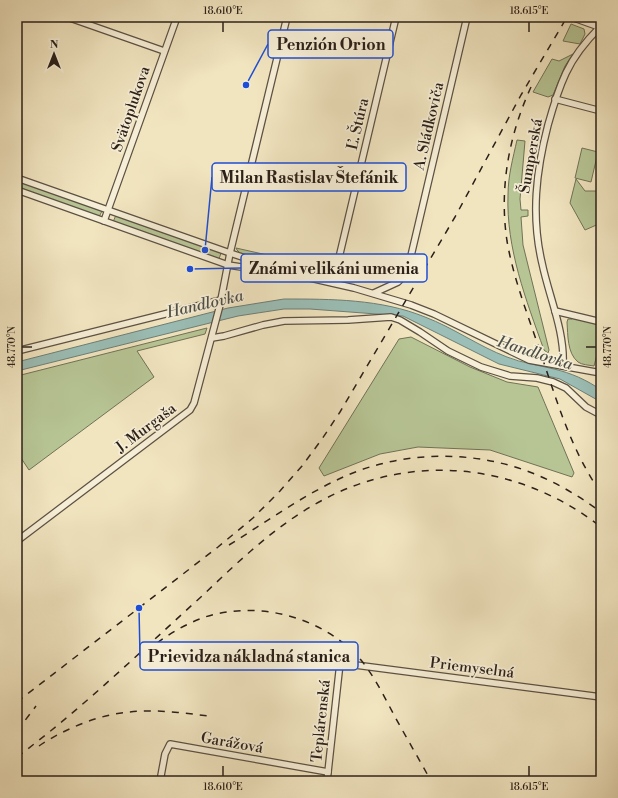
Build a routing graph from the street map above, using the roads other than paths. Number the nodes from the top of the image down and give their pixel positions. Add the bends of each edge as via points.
1 (67, 17) edge
2 (177, 17) edge
3 (287, 17) edge
4 (396, 17) edge
5 (467, 17) edge
6 (573, 17) edge
7 (600, 27) edge
8 (164, 51) junction
9 (555, 99) junction
10 (601, 111) edge
11 (17, 178) edge
12 (17, 190) edge
13 (108, 210) junction
14 (104, 221) junction
15 (230, 253) junction
16 (228, 265) junction
17 (297, 275) junction
18 (333, 283) junction
19 (374, 293) junction
20 (220, 303) junction
21 (555, 310) junction
22 (601, 322) edge
23 (212, 338) junction
24 (17, 351) edge
25 (563, 366) junction
26 (601, 373) edge
27 (601, 415) edge
28 (17, 541) edge
29 (340, 663) joint
30 (601, 697) edge
31 (328, 772) junction
32 (160, 781) edge
33 (327, 781) edge

1 - 8 street
2 - 8 street, Svätoplukova
3 - 15 street, J. Murgaša
4 - 18 street, Ľ. Štúra
5 - 19 street, A. Sládkoviča via 410,260 404,276 398,282
6 - 7 street
7 - 9 street, Šumperská via 580,50 566,72
8 - 13 street, Svätoplukova
9 - 10 street
9 - 21 street, Šumperská via 539,161 535,214 541,261
11 - 13 street
12 - 14 street
13 - 14 street, Svätoplukova
13 - 15 street
14 - 16 street
15 - 16 street, J. Murgaša
15 - 17 street
16 - 17 street
16 - 20 street, J. Murgaša
17 - 18 street
18 - 19 street
19 - 25 street via 434,314 529,360
20 - 23 street, J. Murgaša
20 - 24 street
21 - 22 street
21 - 25 street, Šumperská
23 - 27 street via 284,321 391,317 400,320 448,351 481,367 510,376 537,378 566,388 578,401
23 - 28 street, J. Murgaša via 197,396 190,410
25 - 26 street
29 - 30 street, Priemyselná
29 - 31 street, Teplárenská
31 - 32 street, Garážová via 170,744 165,754
31 - 33 street, Teplárenská

